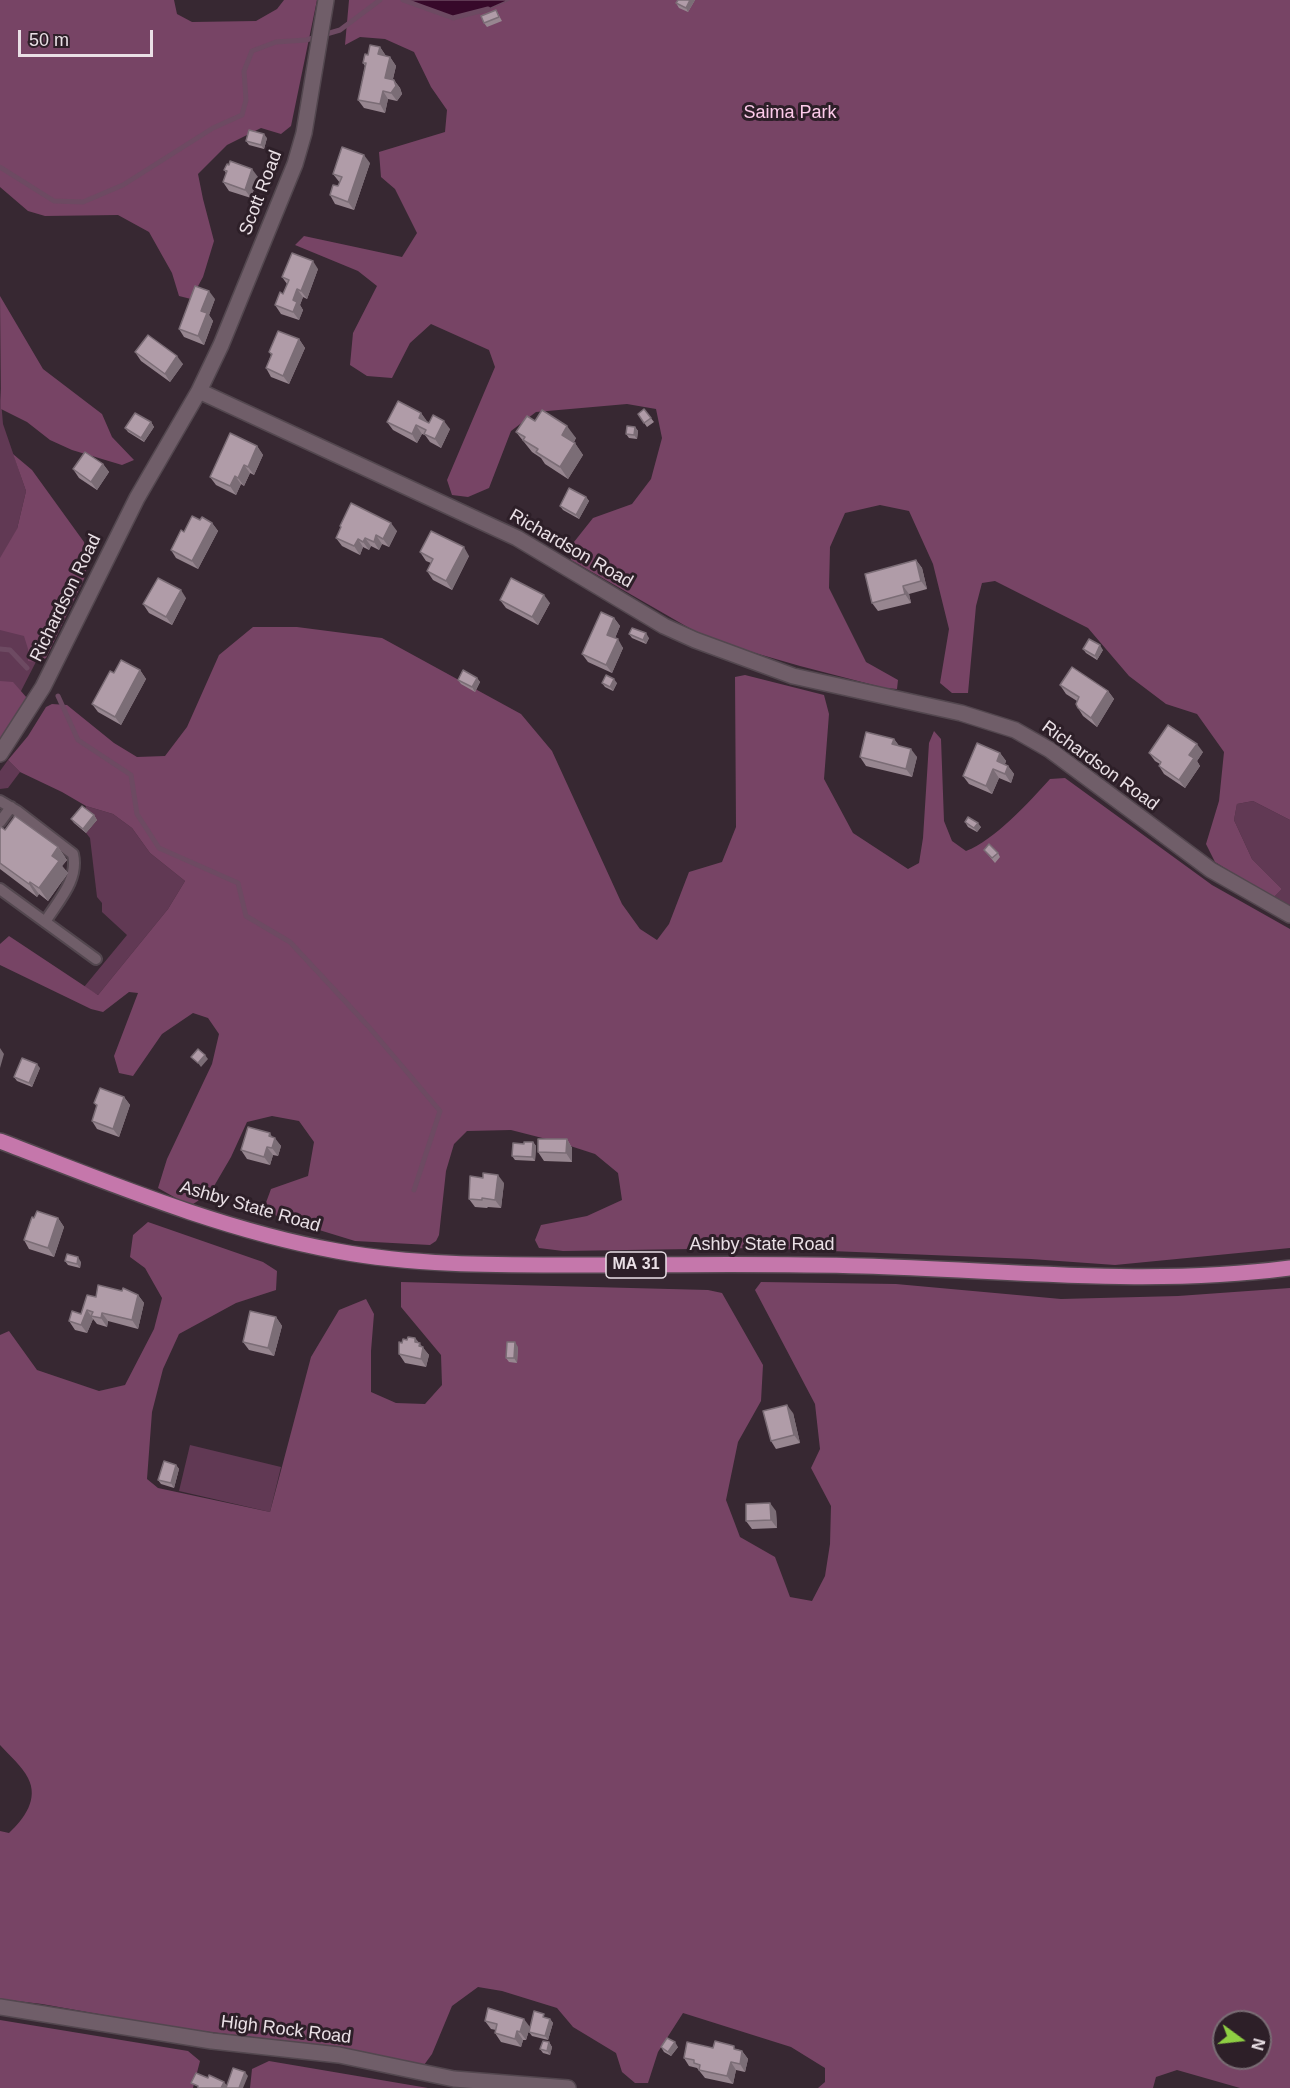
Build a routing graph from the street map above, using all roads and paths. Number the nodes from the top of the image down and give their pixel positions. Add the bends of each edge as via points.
1 (326, 0) edge
2 (199, 391) junction
3 (0, 754) edge
4 (0, 801) edge
5 (11, 807) junction
6 (0, 822) edge
7 (0, 889) edge
8 (1290, 915) edge
9 (45, 922) junction
10 (96, 959) dead end
11 (0, 1141) edge
12 (1290, 1268) edge
13 (0, 2007) edge
14 (568, 2088) edge

1 - 2 street, Scott Road via 304,134 295,164
2 - 3 street, Richardson Road via 137,498 43,687
2 - 8 street, Richardson Road via 517,538 664,626 695,640 793,676 961,713 1015,730 1050,750 1211,870
4 - 5 lane
5 - 6 lane
5 - 9 lane via 73,854 72,879
7 - 9 lane
9 - 10 lane
11 - 12 main road, Ashby State Road / MA 31 via 244,1229 376,1257 501,1265 819,1265 1148,1278 1223,1276
13 - 14 street, High Rock Road via 212,2041 339,2055 453,2079

